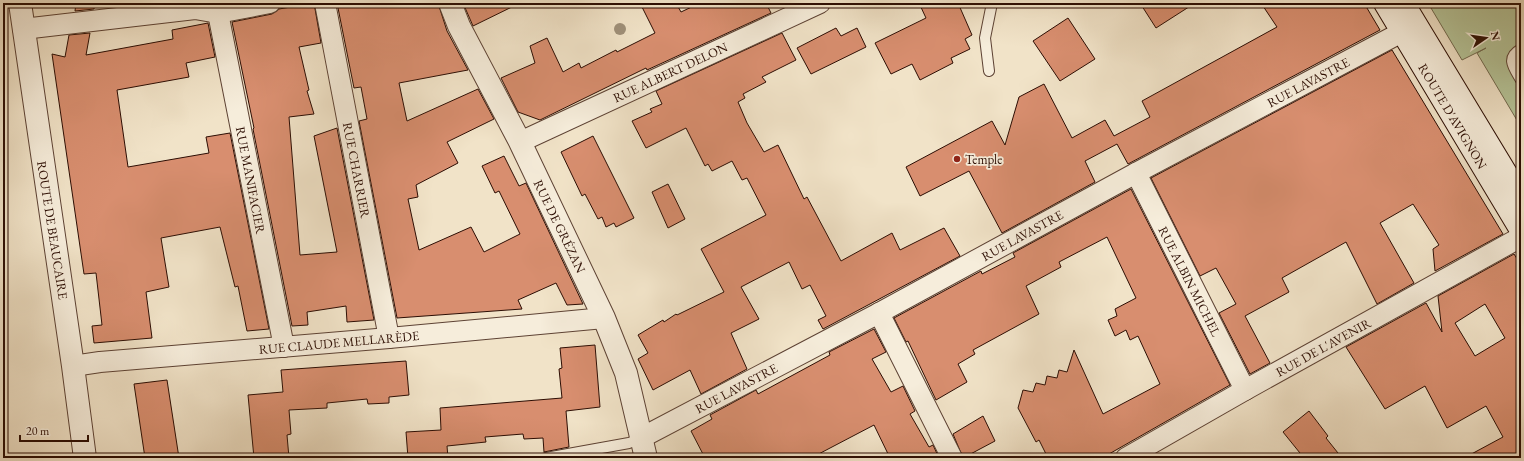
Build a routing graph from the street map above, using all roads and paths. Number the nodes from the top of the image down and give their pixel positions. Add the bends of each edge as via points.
1 (20, 3) edge
2 (270, 3) edge
3 (325, 3) edge
4 (450, 3) edge
5 (820, 3) edge
6 (992, 3) edge
7 (1385, 3) edge
8 (1393, 3) edge
9 (1403, 3) edge
10 (197, 6) edge
11 (218, 13) junction
12 (23, 29) junction
13 (1402, 32) junction
14 (1521, 49) edge
15 (989, 71) dead end
16 (1521, 80) edge
17 (520, 142) junction
18 (1136, 173) junction
19 (1521, 198) edge
20 (1521, 215) edge
21 (1521, 230) edge
22 (1521, 237) edge
23 (879, 313) junction
24 (604, 318) junction
25 (389, 338) junction
26 (284, 347) junction
27 (73, 366) junction
28 (1245, 390) junction
29 (644, 448) edge
30 (85, 458) edge
31 (546, 458) edge
32 (952, 458) edge
33 (1126, 458) edge

1 - 12 street, ROUTE DE BEAUCAIRE
2 - 11 street
3 - 25 street, RUE CHARRIER
4 - 17 street, RUE DE GRÉZAN via 459,26
5 - 17 street, RUE ALBERT DELON
6 - 15 lane via 985,38
7 - 13 street, ROUTE D'AVIGNON
8 - 20 lane
9 - 19 street, ROUTE D'AVIGNON
10 - 11 street
10 - 12 street
11 - 26 street, RUE MANIFACIER
12 - 27 street, ROUTE DE BEAUCAIRE
13 - 18 street, RUE LAVASTRE
13 - 21 street, ROUTE D'AVIGNON
14 - 16 lane via 1512,56 1514,69
17 - 24 street, RUE DE GRÉZAN
18 - 23 street, RUE LAVASTRE
18 - 28 street, RUE ALBIN MICHEL
22 - 28 street, RUE DE L'AVENIR
23 - 29 street, RUE LAVASTRE
23 - 32 street
24 - 25 street, RUE CLAUDE MELLARÈDE
24 - 29 street, RUE DE GRÉZAN via 626,373
25 - 26 street, RUE CLAUDE MELLARÈDE
26 - 27 street, RUE CLAUDE MELLARÈDE
27 - 30 street, ROUTE DE BEAUCAIRE
28 - 33 street, RUE DE L'AVENIR
29 - 31 lane via 629,442

